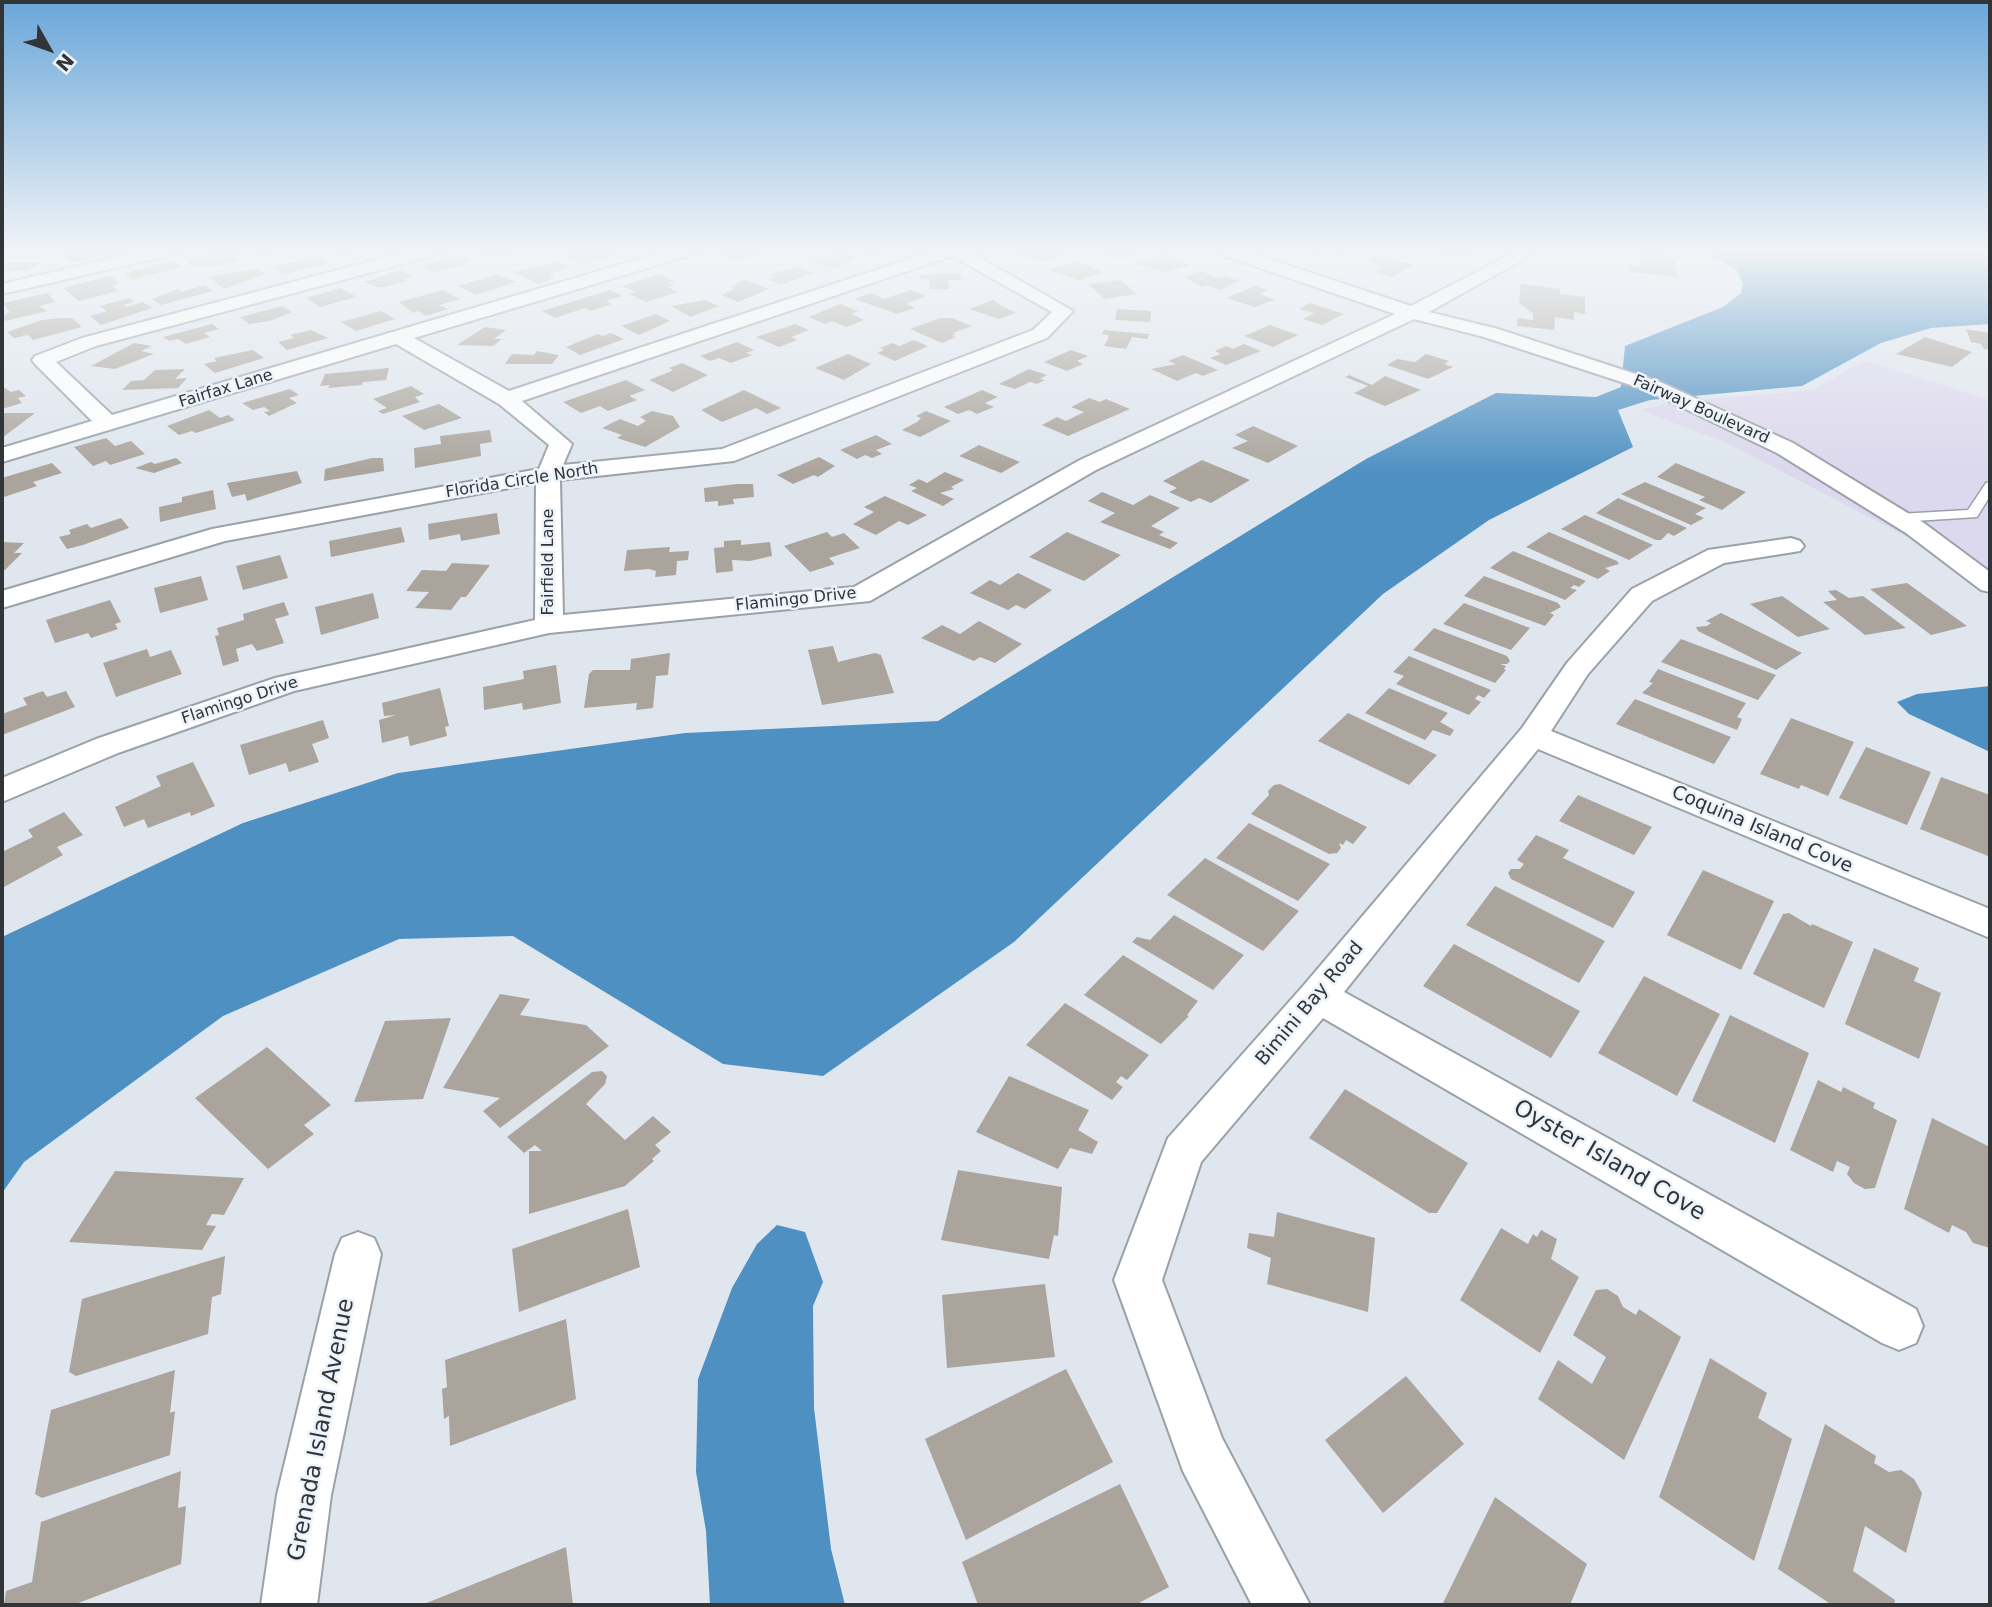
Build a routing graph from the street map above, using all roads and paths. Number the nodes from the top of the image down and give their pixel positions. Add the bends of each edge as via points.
1 (157, 324) edge
2 (441, 324) edge
3 (732, 324) edge
4 (1051, 324) edge
5 (1388, 324) edge
6 (1451, 324) edge
7 (398, 337) junction
8 (507, 399) junction
9 (108, 424) junction
10 (2, 455) edge
11 (548, 474) junction
12 (1990, 486) edge
13 (1972, 514) junction
14 (1899, 518) junction
15 (1990, 519) edge
16 (1791, 545) dead end
17 (1990, 584) edge
18 (2, 600) edge
19 (549, 625) junction
20 (1533, 734) junction
21 (2, 791) edge
22 (1990, 925) edge
23 (1318, 996) junction
24 (358, 1254) dead end
25 (1899, 1326) dead end
26 (289, 1605) edge
27 (1282, 1605) edge

1 - 9 street via 42,360
2 - 7 street, Fairfax Lane
3 - 8 street
4 - 11 street, Florida Circle North via 1040,334 726,457
5 - 19 street, Flamingo Drive via 1087,465 860,595
6 - 14 street, Fairway Boulevard via 1584,361 1653,386 1785,448
7 - 8 street, Fairfield Lane
7 - 9 street, Fairfax Lane
8 - 11 street, Fairfield Lane via 561,444
9 - 10 street, Fairfax Lane
11 - 18 street, Florida Circle North via 221,534
11 - 19 street, Fairfield Lane
12 - 13 lane
13 - 14 lane
13 - 15 lane
14 - 17 street, Fairway Boulevard
16 - 20 street, Bimini Bay Road via 1717,556 1642,595 1577,669
19 - 21 street, Flamingo Drive via 286,684 107,746
20 - 22 street, Coquina Island Cove
20 - 23 street, Bimini Bay Road
23 - 25 street, Oyster Island Cove
23 - 27 street, Bimini Bay Road via 1183,1152 1138,1280 1201,1453
24 - 26 street, Grenada Island Avenue via 304,1495

